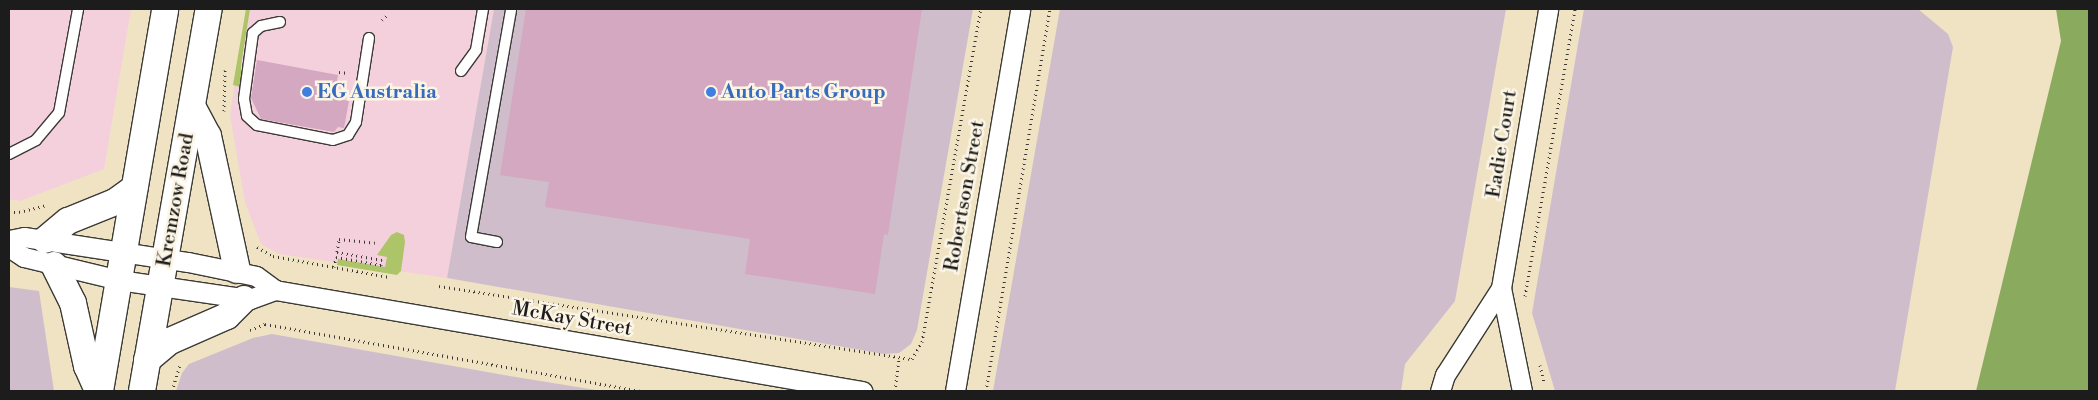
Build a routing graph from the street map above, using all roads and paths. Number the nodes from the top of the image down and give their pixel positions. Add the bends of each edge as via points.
1 (78, 9) edge
2 (165, 9) edge
3 (209, 9) edge
4 (483, 9) edge
5 (511, 9) edge
6 (981, 9) edge
7 (1020, 9) edge
8 (1050, 9) edge
9 (1548, 9) edge
10 (1575, 9) edge
11 (388, 14) dead end
12 (382, 20) dead end
13 (280, 22) dead end
14 (369, 38) dead end
15 (225, 64) dead end
16 (461, 71) dead end
17 (192, 106) junction
18 (224, 113) dead end
19 (9, 154) edge
20 (134, 188) junction
21 (52, 204) dead end
22 (9, 212) edge
23 (9, 240) edge
24 (45, 240) junction
25 (497, 242) dead end
26 (375, 243) dead end
27 (254, 244) dead end
28 (9, 247) edge
29 (124, 253) junction
30 (166, 259) junction
31 (54, 265) junction
32 (334, 267) junction
33 (237, 270) junction
34 (390, 277) dead end
35 (120, 280) junction
36 (162, 285) junction
37 (439, 286) dead end
38 (1501, 288) junction
39 (275, 290) junction
40 (244, 298) junction
41 (1524, 306) dead end
42 (246, 331) dead end
43 (900, 357) junction
44 (1539, 359) dead end
45 (148, 360) junction
46 (181, 361) dead end
47 (99, 391) edge
48 (142, 391) edge
49 (172, 391) edge
50 (642, 391) edge
51 (862, 391) edge
52 (894, 391) edge
53 (955, 391) edge
54 (986, 391) edge
55 (1440, 391) edge
56 (1522, 391) edge
57 (1544, 391) edge

1 - 19 lane via 59,113 36,140
2 - 20 street
3 - 17 street, Kremzow Road
4 - 16 lane via 476,50
5 - 25 lane via 471,237
6 - 43 path via 922,342 912,359
7 - 53 street, Robertson Street
8 - 54 path
9 - 38 street, Eadie Court
10 - 41 path
11 - 12 path
13 - 14 lane via 261,26 253,33 244,99 247,116 257,125 333,140 348,135 356,122
15 - 18 path
17 - 30 street, Kremzow Road
17 - 33 street via 208,136
20 - 24 street via 115,202 68,221
20 - 29 street
21 - 22 path
23 - 24 street, McKay Street via 24,237
24 - 29 street, McKay Street
26 - 32 path via 339,239 337,252 382,260 382,264 336,257
27 - 32 path via 273,256
28 - 31 street, McKay Street via 24,257
29 - 30 street, McKay Street
29 - 35 street
30 - 33 street, McKay Street
30 - 36 street, Kremzow Road
31 - 35 street, McKay Street
31 - 47 street via 73,303 87,366
32 - 34 path
33 - 39 street, McKay Street via 256,276
35 - 36 street, McKay Street
35 - 47 street
36 - 40 street, McKay Street
36 - 45 street, Kremzow Road
37 - 43 path
38 - 55 street, Eadie Court via 1445,375
38 - 56 street, Eadie Court
39 - 40 street, McKay Street
39 - 51 street, McKay Street
40 - 45 street via 227,316 170,341
42 - 50 path via 265,324
43 - 52 path
44 - 57 path
45 - 48 street, Kremzow Road
46 - 49 path

